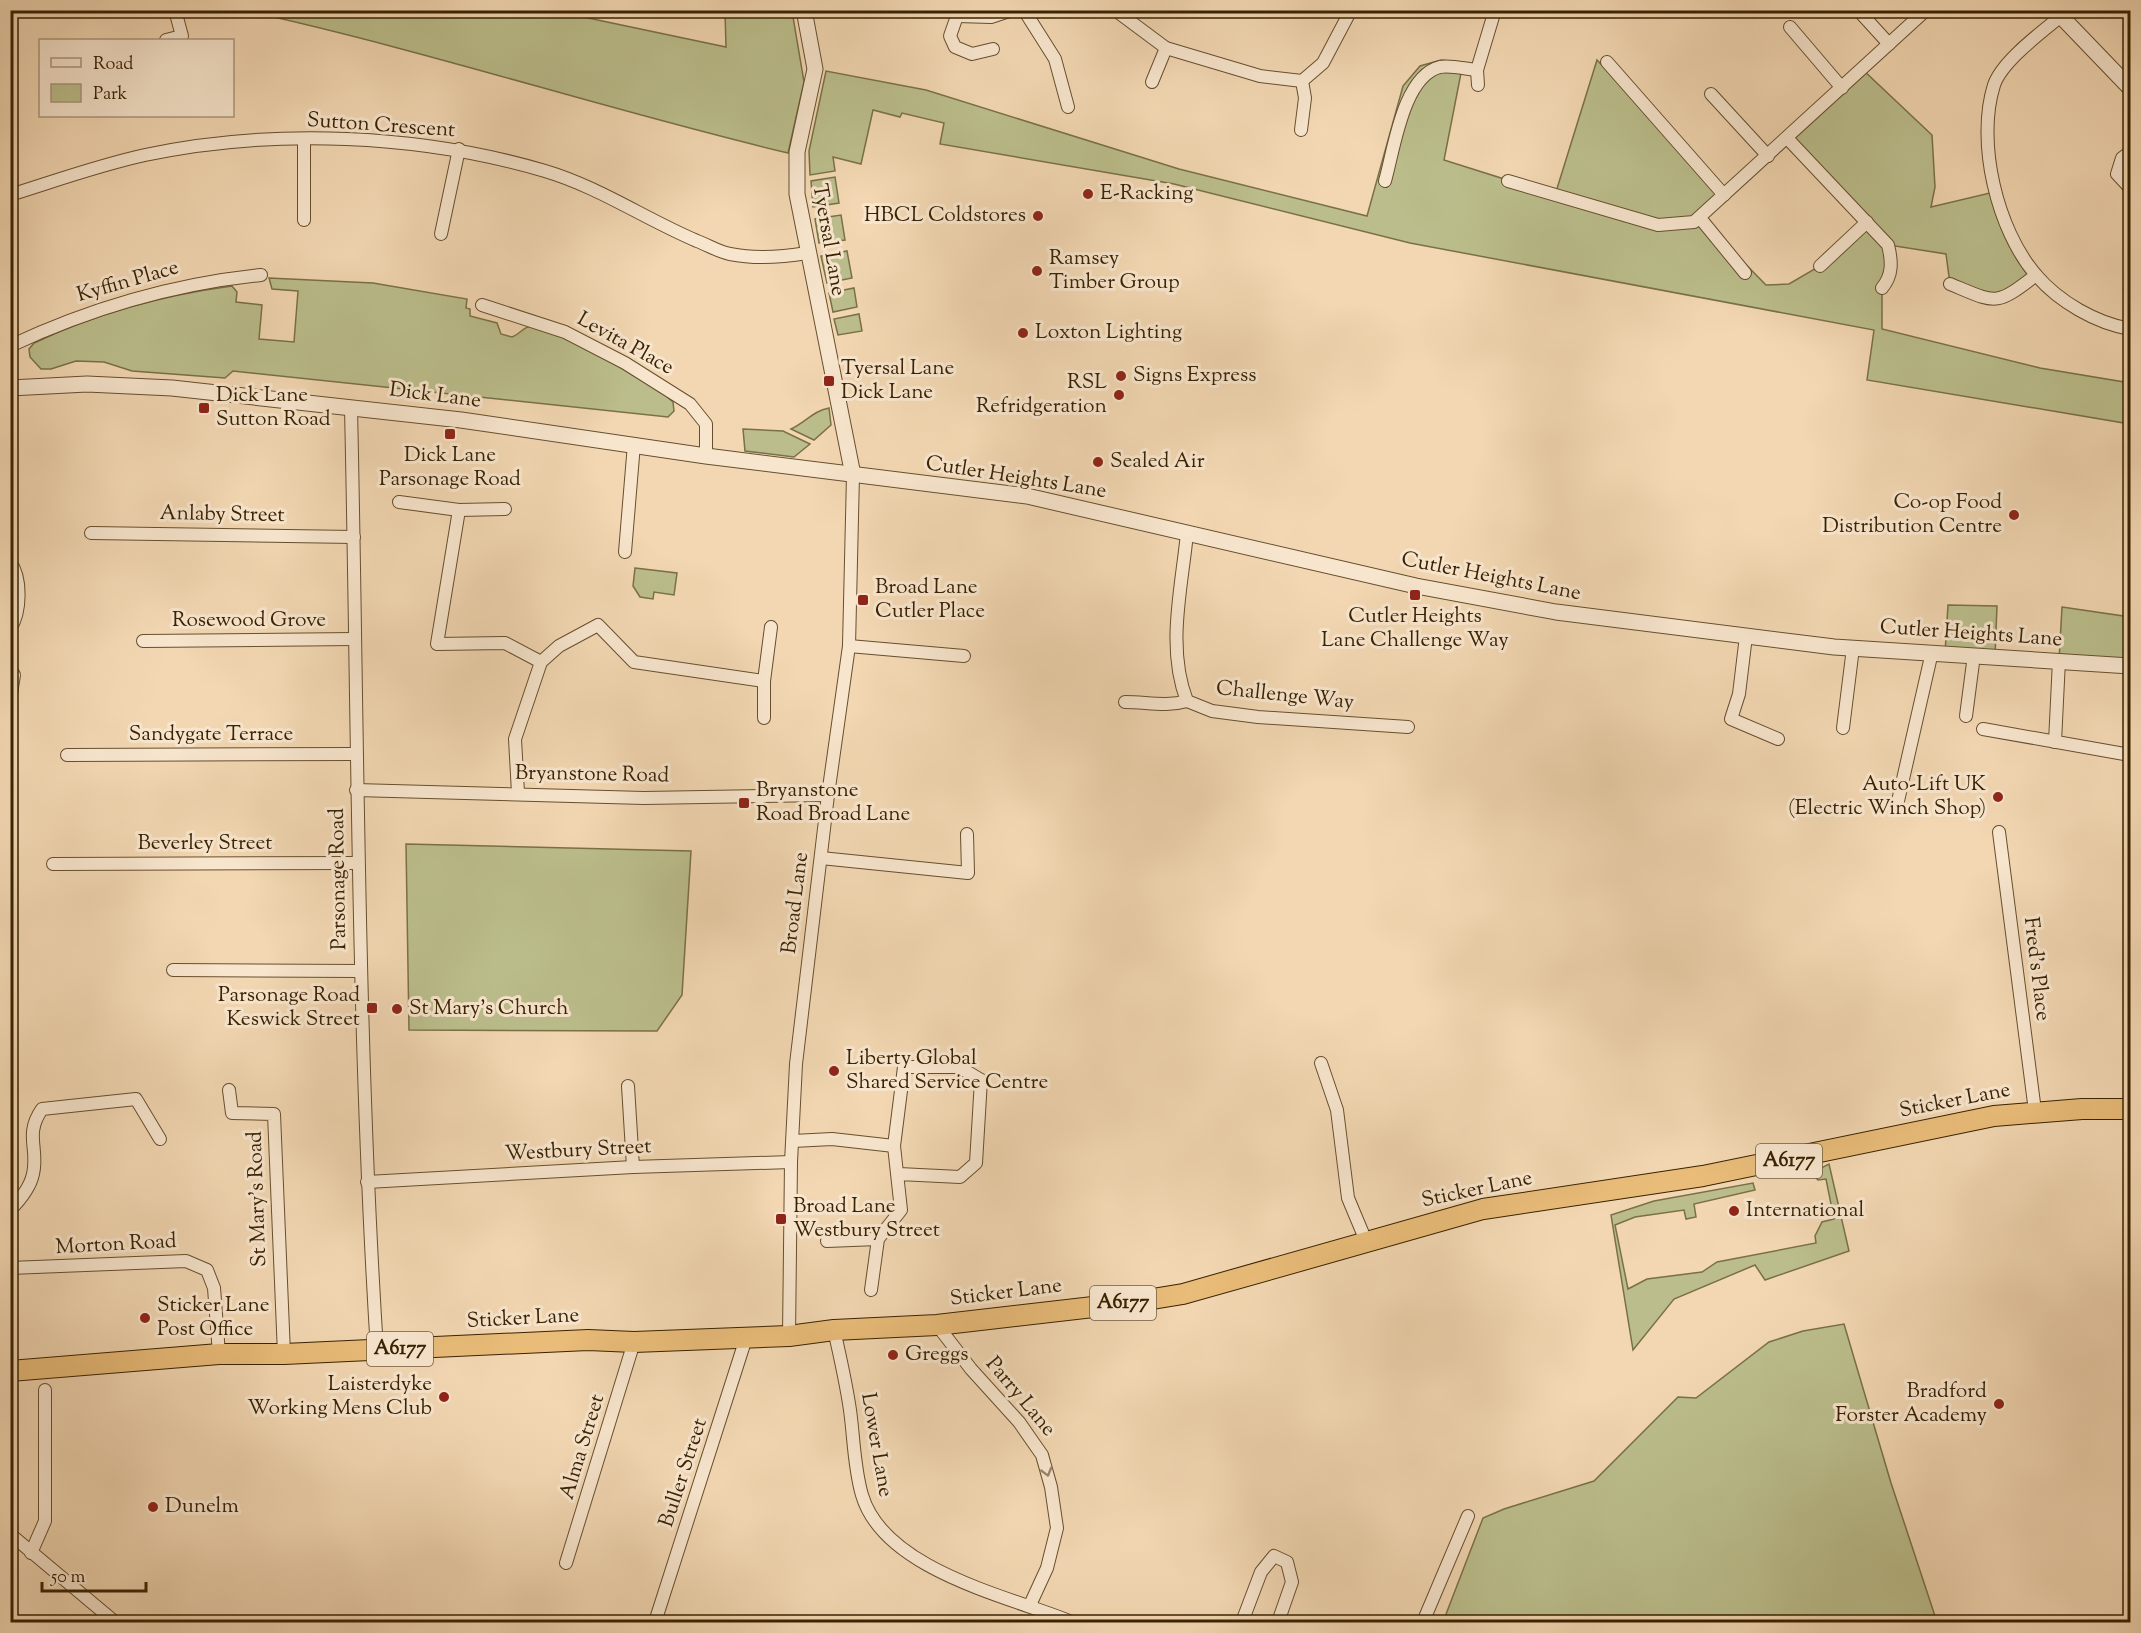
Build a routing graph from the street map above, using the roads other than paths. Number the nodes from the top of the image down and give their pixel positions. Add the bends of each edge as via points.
1 (175, 10) edge
2 (804, 10) edge
3 (1012, 10) edge
4 (1024, 10) edge
5 (1115, 10) edge
6 (1351, 10) edge
7 (1495, 10) edge
8 (1858, 10) edge
9 (1926, 10) edge
10 (956, 13) edge
11 (2058, 13) edge
12 (1790, 27) dead end
13 (170, 39) edge
14 (1889, 44) junction
15 (1166, 48) junction
16 (993, 49) dead end
17 (1607, 62) dead end
18 (1463, 63) dead end
19 (1477, 70) junction
20 (1302, 81) junction
21 (1152, 82) dead end
22 (1478, 85) dead end
23 (1842, 88) junction
24 (2130, 88) edge
25 (1711, 94) dead end
26 (1068, 107) dead end
27 (1301, 130) dead end
28 (1787, 138) junction
29 (304, 140) junction
30 (459, 149) junction
31 (2130, 152) edge
32 (1768, 156) junction
33 (1385, 181) dead end
34 (1508, 182) dead end
35 (2130, 188) edge
36 (10, 195) edge
37 (1724, 195) junction
38 (1700, 218) junction
39 (304, 220) dead end
40 (1867, 222) junction
41 (441, 234) dead end
42 (807, 253) junction
43 (1820, 266) dead end
44 (1745, 273) dead end
45 (261, 275) dead end
46 (2036, 275) junction
47 (1950, 284) dead end
48 (1882, 288) dead end
49 (482, 305) dead end
50 (2130, 328) edge
51 (10, 346) edge
52 (10, 388) edge
53 (351, 408) junction
54 (634, 444) junction
55 (706, 456) junction
56 (853, 475) junction
57 (399, 502) dead end
58 (505, 509) dead end
59 (459, 510) junction
60 (90, 533) dead end
61 (1187, 533) junction
62 (354, 537) junction
63 (625, 552) dead end
64 (10, 562) edge
65 (771, 627) dead end
66 (10, 629) edge
67 (1746, 636) junction
68 (355, 639) junction
69 (143, 641) dead end
70 (849, 646) junction
71 (1853, 648) junction
72 (1932, 652) junction
73 (1974, 655) junction
74 (964, 656) dead end
75 (2059, 660) junction
76 (541, 662) junction
77 (2130, 666) edge
78 (10, 669) edge
79 (764, 681) junction
80 (10, 700) edge
81 (1187, 701) junction
82 (1125, 702) dead end
83 (1966, 716) dead end
84 (764, 718) dead end
85 (1408, 727) dead end
86 (1843, 728) dead end
87 (1983, 729) dead end
88 (1778, 739) dead end
89 (2055, 742) junction
90 (356, 754) junction
91 (67, 755) dead end
92 (2130, 755) edge
93 (356, 790) junction
94 (518, 793) junction
95 (828, 795) junction
96 (1898, 801) dead end
97 (1999, 832) dead end
98 (968, 834) dead end
99 (821, 858) junction
100 (357, 862) junction
101 (53, 864) dead end
102 (173, 970) dead end
103 (360, 971) junction
104 (1322, 1063) dead end
105 (628, 1086) dead end
106 (230, 1090) dead end
107 (2130, 1109) edge
108 (2035, 1111) junction
109 (160, 1139) dead end
110 (793, 1141) junction
111 (894, 1146) junction
112 (791, 1162) junction
113 (633, 1167) junction
114 (899, 1174) junction
115 (367, 1182) junction
116 (10, 1210) edge
117 (878, 1239) junction
118 (827, 1241) dead end
119 (1366, 1241) junction
120 (10, 1268) edge
121 (872, 1290) dead end
122 (937, 1326) junction
123 (834, 1330) junction
124 (747, 1335) junction
125 (789, 1335) junction
126 (634, 1341) junction
127 (377, 1350) junction
128 (219, 1354) junction
129 (284, 1354) junction
130 (10, 1371) edge
131 (45, 1390) dead end
132 (1468, 1516) dead end
133 (10, 1534) edge
134 (31, 1552) junction
135 (566, 1563) dead end
136 (1030, 1605) junction
137 (1064, 1621) edge
138 (115, 1623) edge
139 (655, 1623) edge
140 (1242, 1623) edge
141 (1278, 1623) edge
142 (1423, 1623) edge

1 - 13 street via 182,36
2 - 42 street, Tyersal Lane via 812,45 813,80 796,172
3 - 10 street via 991,18
4 - 26 street via 1055,59
5 - 15 street
6 - 20 street via 1323,63
7 - 19 street
8 - 14 street
9 - 14 street
10 - 16 street via 950,36 955,47 972,54
11 - 24 street
11 - 46 street via 1994,83 1987,133 1995,192 2008,229
12 - 23 street
14 - 23 street
15 - 20 street via 1260,76
15 - 21 street
17 - 37 street
18 - 19 street
19 - 22 street
19 - 33 street via 1440,67 1421,77 1407,100
20 - 27 street via 1305,98
23 - 28 street
25 - 32 street
28 - 32 street
28 - 40 street
29 - 30 street, Sutton Crescent
29 - 36 street, Sutton Crescent via 208,144 145,155
29 - 39 street
30 - 41 street
30 - 42 street, Sutton Crescent via 546,171 611,196 669,229 730,254 780,258
31 - 35 street via 2122,158 2118,174
32 - 37 street
34 - 38 street via 1658,225
37 - 38 street
38 - 44 street
40 - 43 street
40 - 48 street via 1888,245 1891,257 1890,279
42 - 56 street, Tyersal Lane
45 - 51 street, Kyffin Place via 153,292 56,324
46 - 47 street via 2010,295 1990,301
46 - 50 street via 2072,307
49 - 55 street, Levita Place via 565,332 625,363 690,404 706,424
52 - 53 street, Dick Lane via 87,384 172,388
53 - 54 street, Dick Lane
53 - 62 street, Parsonage Road
54 - 55 street, Dick Lane
54 - 63 street
55 - 56 street, Dick Lane
56 - 61 street, Cutler Heights Lane via 1027,496
56 - 70 street, Broad Lane
57 - 59 street
58 - 59 street
59 - 76 street via 437,644 505,643
60 - 62 street, Anlaby Street
61 - 67 street, Cutler Heights Lane via 1456,594 1556,612
61 - 81 street, Challenge Way via 1177,595 1179,680
62 - 68 street, Parsonage Road
64 - 66 street via 18,572 18,593
65 - 79 street
67 - 71 street, Cutler Heights Lane
67 - 88 street via 1739,694 1731,719
68 - 69 street, Rosewood Grove
68 - 90 street, Parsonage Road
70 - 74 street
70 - 95 street, Broad Lane
71 - 72 street, Cutler Heights Lane
71 - 86 street
72 - 73 street, Cutler Heights Lane
72 - 96 street
73 - 75 street, Cutler Heights Lane
73 - 83 street
75 - 77 street, Cutler Heights Lane
75 - 89 street
76 - 79 street via 559,646 598,625 634,662
76 - 94 street via 515,739
78 - 80 street via 14,675
79 - 84 street
81 - 82 street via 1168,706
81 - 85 street, Challenge Way via 1212,711 1258,717
87 - 89 street
89 - 92 street
90 - 91 street, Sandygate Terrace
90 - 93 street, Parsonage Road
93 - 94 street, Bryanstone Road
93 - 100 street, Parsonage Road
94 - 95 street, Bryanstone Road via 644,798
95 - 99 street, Broad Lane
97 - 108 street, Fred's Place
98 - 99 street via 968,873
99 - 110 street, Broad Lane via 796,1064
100 - 101 street, Beverley Street
100 - 103 street, Parsonage Road
102 - 103 street
103 - 115 street, Parsonage Road
104 - 119 street via 1337,1110 1348,1198
105 - 113 street
106 - 129 street, St Mary's Road via 232,1113 274,1113
107 - 108 highway, Sticker Lane / A6177
108 - 119 highway, Sticker Lane / A6177 via 1703,1176 1483,1209
109 - 116 street via 136,1099 42,1109 33,1123 34,1173 22,1198
110 - 111 street via 832,1139
110 - 112 street, Broad Lane
111 - 114 street
111 - 114 street via 904,1067 959,1067 981,1080 976,1163 960,1177
112 - 113 street, Westbury Street
112 - 125 street, Broad Lane
113 - 115 street, Westbury Street
114 - 117 street via 901,1210
115 - 127 street, Parsonage Road
117 - 118 street
117 - 121 street
119 - 122 highway, Sticker Lane / A6177 via 1183,1294
120 - 128 street, Morton Road via 186,1261 207,1270 214,1288
122 - 123 highway, Sticker Lane / A6177
122 -> 136 street, Parry Lane via 1042,1455 1057,1528 1047,1568
123 - 125 highway, Sticker Lane / A6177
123 - 136 street, Lower Lane via 858,1481 873,1519 899,1547 940,1572
124 - 125 highway, Sticker Lane / A6177
124 - 126 highway, Sticker Lane / A6177
124 - 139 street, Buller Street
126 - 127 highway, Sticker Lane / A6177
126 - 135 street, Alma Street
127 - 129 highway, Sticker Lane / A6177
128 - 129 highway, Sticker Lane / A6177
128 - 130 highway, Sticker Lane / A6177
131 - 134 street via 45,1521
132 - 142 street
133 - 134 street
134 - 138 street
136 - 137 street, Lower Lane
140 - 141 street via 1261,1572 1274,1556 1287,1562 1292,1582

